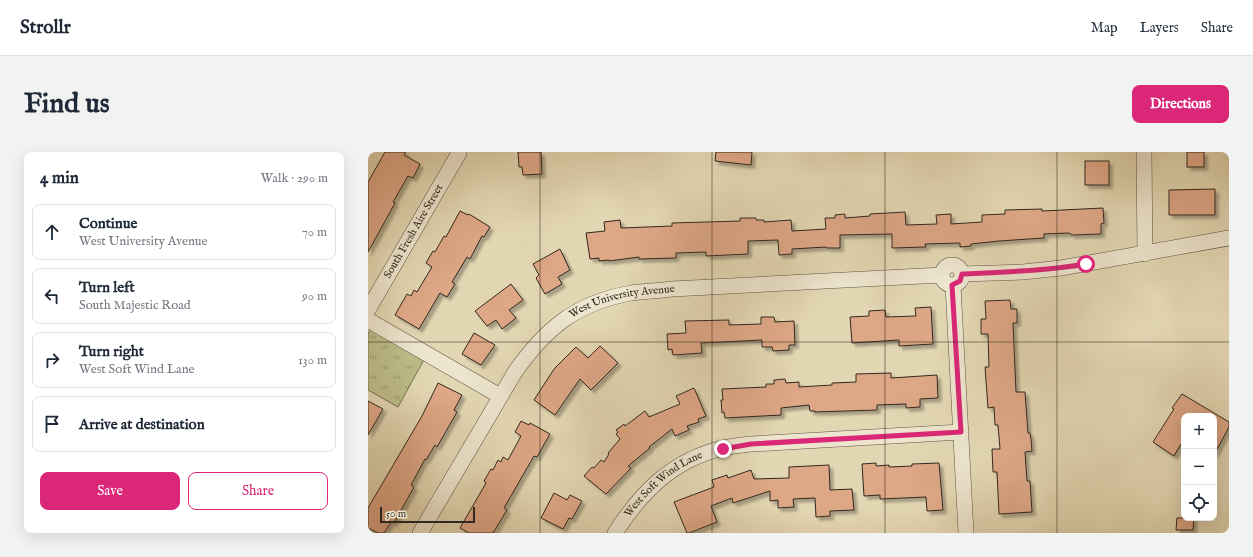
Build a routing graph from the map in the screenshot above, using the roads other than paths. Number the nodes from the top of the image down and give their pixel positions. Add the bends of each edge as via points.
1 (1144, 152) edge
2 (459, 153) dead end
3 (1229, 238) edge
4 (1145, 254) junction
5 (952, 278) junction
6 (368, 310) edge
7 (368, 320) edge
8 (500, 396) junction
9 (961, 432) junction
10 (420, 533) edge
11 (615, 533) edge
12 (966, 533) edge

1 - 4 street
2 - 6 street, South Fresh Aire Street
3 - 4 street, West University Avenue
4 - 5 street, West University Avenue via 1061,268
5 - 8 street, West University Avenue via 672,289 614,297 573,313 545,335 529,352
5 - 9 street
7 - 8 street
8 - 10 street, West University Avenue
9 - 11 street, West Soft Wind Lane via 751,444 705,454 668,472 645,492
9 - 12 street

